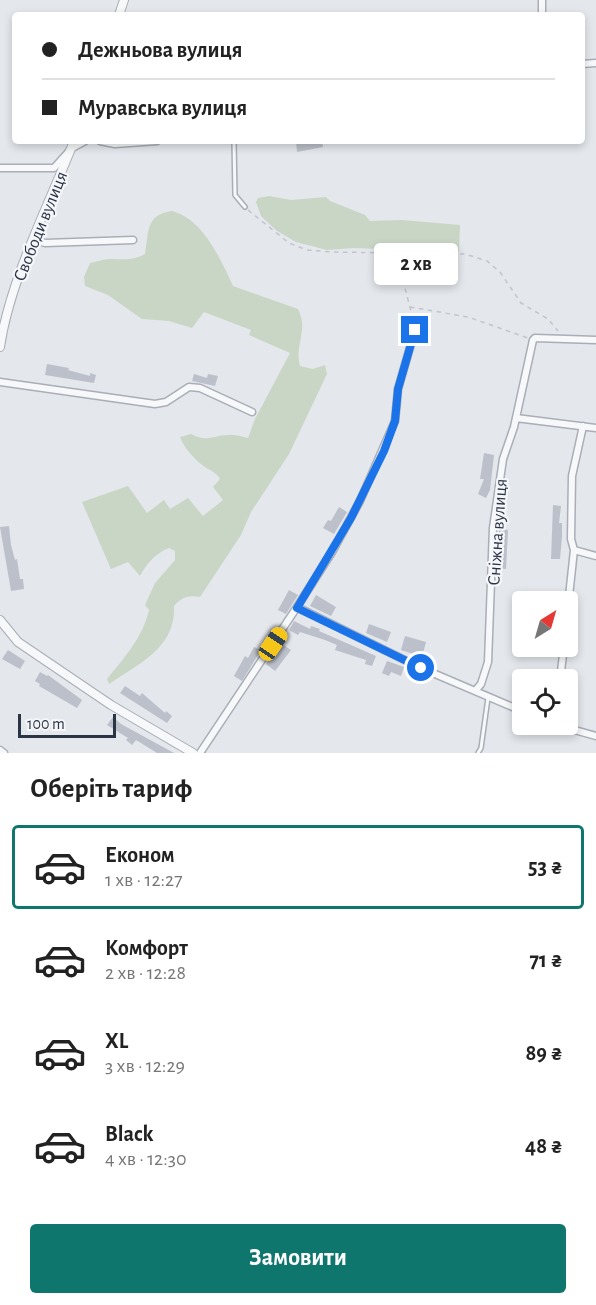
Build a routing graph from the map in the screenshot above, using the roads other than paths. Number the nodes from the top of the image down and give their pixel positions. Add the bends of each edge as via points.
1 (73, 144) edge
2 (234, 144) edge
3 (0, 168) edge
4 (245, 207) road end
5 (33, 240) junction
6 (133, 240) dead end
7 (4, 309) edge
8 (415, 330) road end
9 (1, 334) edge
10 (596, 340) edge
11 (0, 347) edge
12 (0, 382) edge
13 (252, 412) dead end
14 (516, 418) junction
15 (583, 426) junction
16 (596, 428) edge
17 (574, 550) junction
18 (596, 556) edge
19 (570, 591) edge
20 (297, 608) junction
21 (0, 620) edge
22 (476, 691) junction
23 (488, 697) junction
24 (512, 707) edge
25 (578, 731) edge
26 (596, 736) edge
27 (0, 750) edge
28 (4, 753) edge
29 (193, 753) edge
30 (200, 753) edge
31 (478, 753) edge

1 - 3 street via 54,168
1 - 5 street, Свободи вулиця
2 - 4 lane via 235,195
5 - 6 street
5 - 7 street, Свободи вулиця
7 - 9 street, Свободи вулиця
8 - 20 street via 398,389 395,421 384,451 355,511
9 - 11 street, Свободи вулиця
10 - 14 street, Сніжна вулиця via 534,339
12 - 13 street via 155,404 166,402 189,387 200,388
14 - 15 street
14 - 22 street, Сніжна вулиця via 503,459 495,510 488,662
15 - 16 street
15 - 17 street via 572,476
17 - 18 street
17 - 19 street
20 - 22 street
20 - 30 street
21 - 29 street via 18,642 111,705
22 - 23 street
23 - 24 street
23 - 31 lane
25 - 26 street
27 - 28 street

